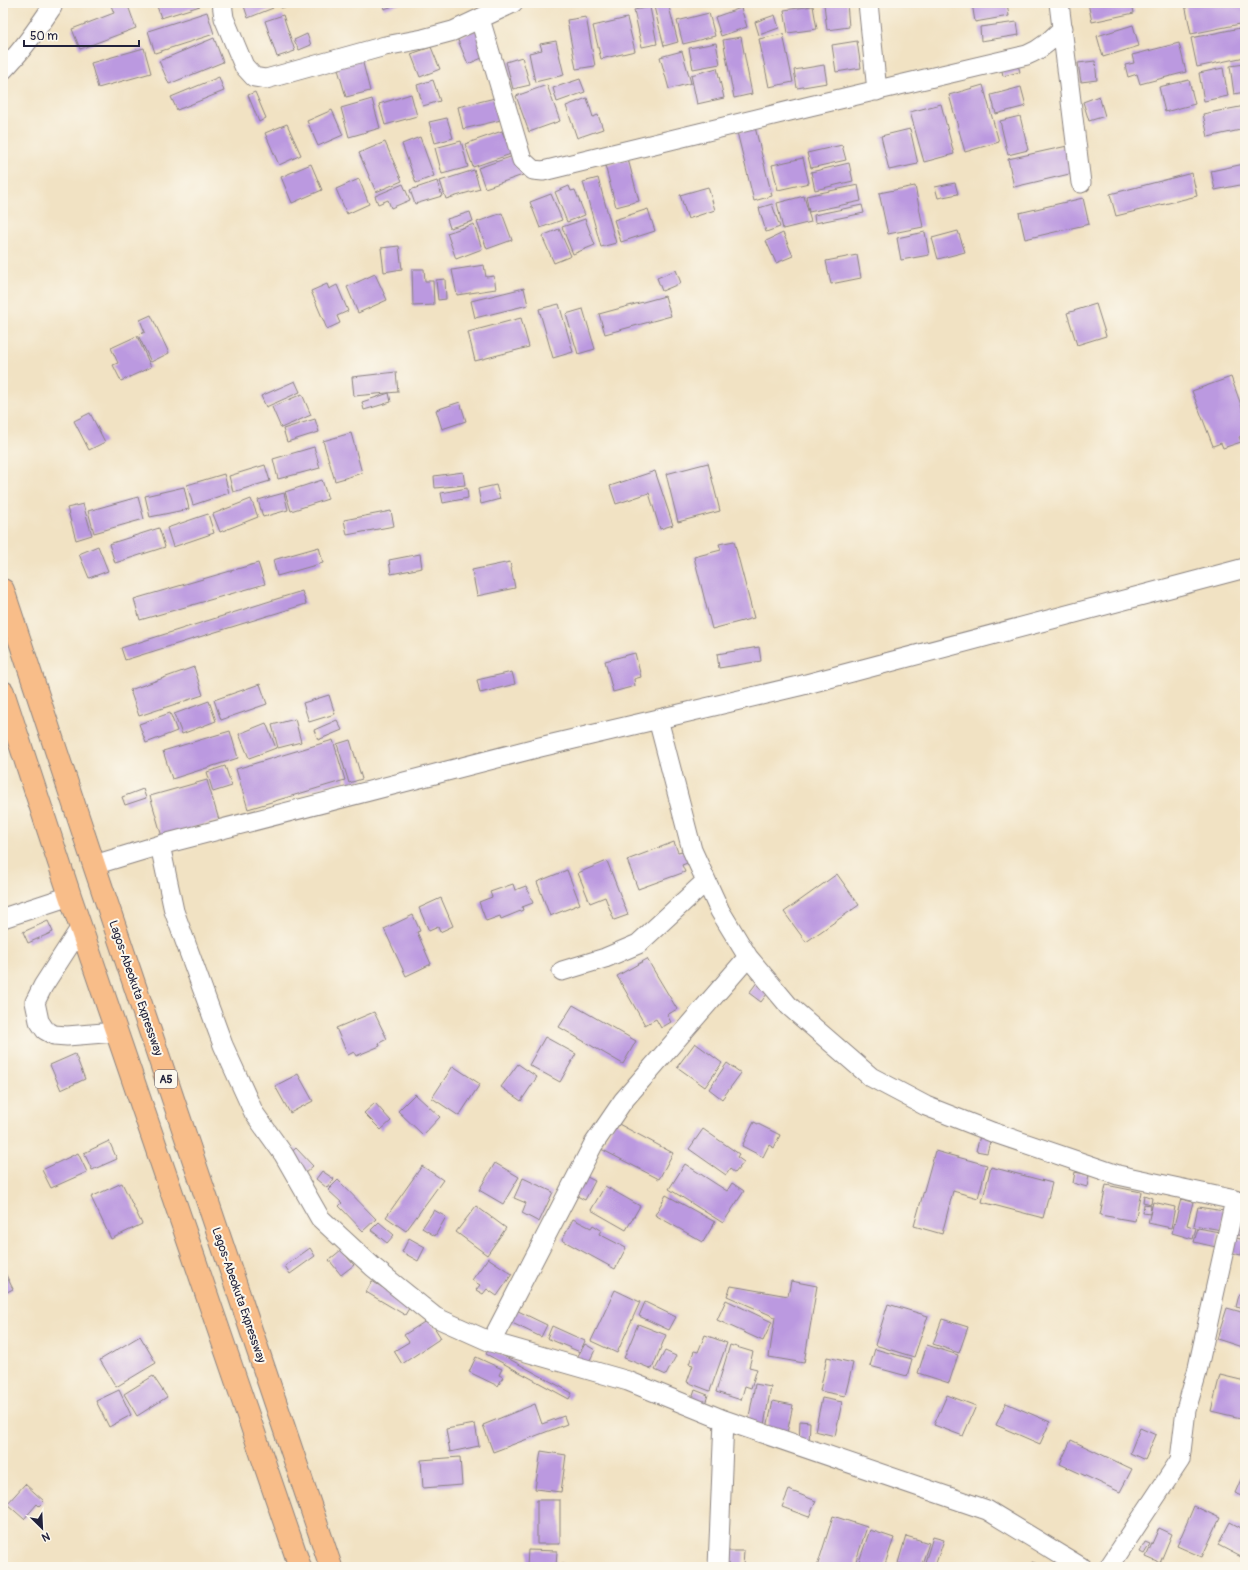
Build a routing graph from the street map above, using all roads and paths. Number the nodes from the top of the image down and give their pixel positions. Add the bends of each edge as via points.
1 (51, 3) edge
2 (222, 3) edge
3 (513, 3) edge
4 (868, 3) edge
5 (1060, 3) edge
6 (480, 19) junction
7 (1063, 28) junction
8 (3, 70) edge
9 (877, 91) junction
10 (1081, 183) dead end
11 (1245, 568) edge
12 (3, 590) edge
13 (3, 692) edge
14 (658, 719) junction
15 (160, 845) junction
16 (94, 865) junction
17 (706, 881) junction
18 (70, 896) junction
19 (3, 918) edge
20 (81, 927) junction
21 (748, 957) junction
22 (562, 971) dead end
23 (116, 1032) junction
24 (1240, 1202) edge
25 (492, 1342) junction
26 (724, 1420) junction
27 (300, 1567) edge
28 (332, 1567) edge
29 (718, 1567) edge
30 (1081, 1567) edge
31 (1109, 1567) edge

1 - 8 street via 52,7 43,20 16,57
2 - 6 street via 224,18 244,66 254,77 266,79 385,46 453,32
3 - 6 street
4 - 9 street
5 - 7 street
6 - 9 street via 522,160 533,170 562,168
7 - 9 street via 1045,45 1027,55
7 - 10 street
11 - 14 street via 799,686
12 - 16 highway, Lagos-Abeokuta Expressway / A5
13 - 18 highway
14 - 15 street via 532,748
14 - 17 street via 692,850
15 - 16 street
15 - 25 street via 174,911 223,1045 254,1112 284,1155 320,1218 373,1267 435,1316
16 - 28 highway, Lagos-Abeokuta Expressway / A5
17 - 21 street via 720,911
17 - 22 street via 638,944 605,958
18 - 19 street
18 - 20 highway
20 - 23 highway
20 - 23 street via 43,986 36,1002 39,1021 45,1030 54,1035
21 - 24 street via 789,1006 871,1076 926,1106 992,1132 1118,1175
21 - 25 street via 623,1101 594,1145
23 - 27 highway
24 - 31 street via 1186,1410 1180,1460
25 - 26 street via 628,1381
26 - 29 street
26 - 30 street via 987,1510

